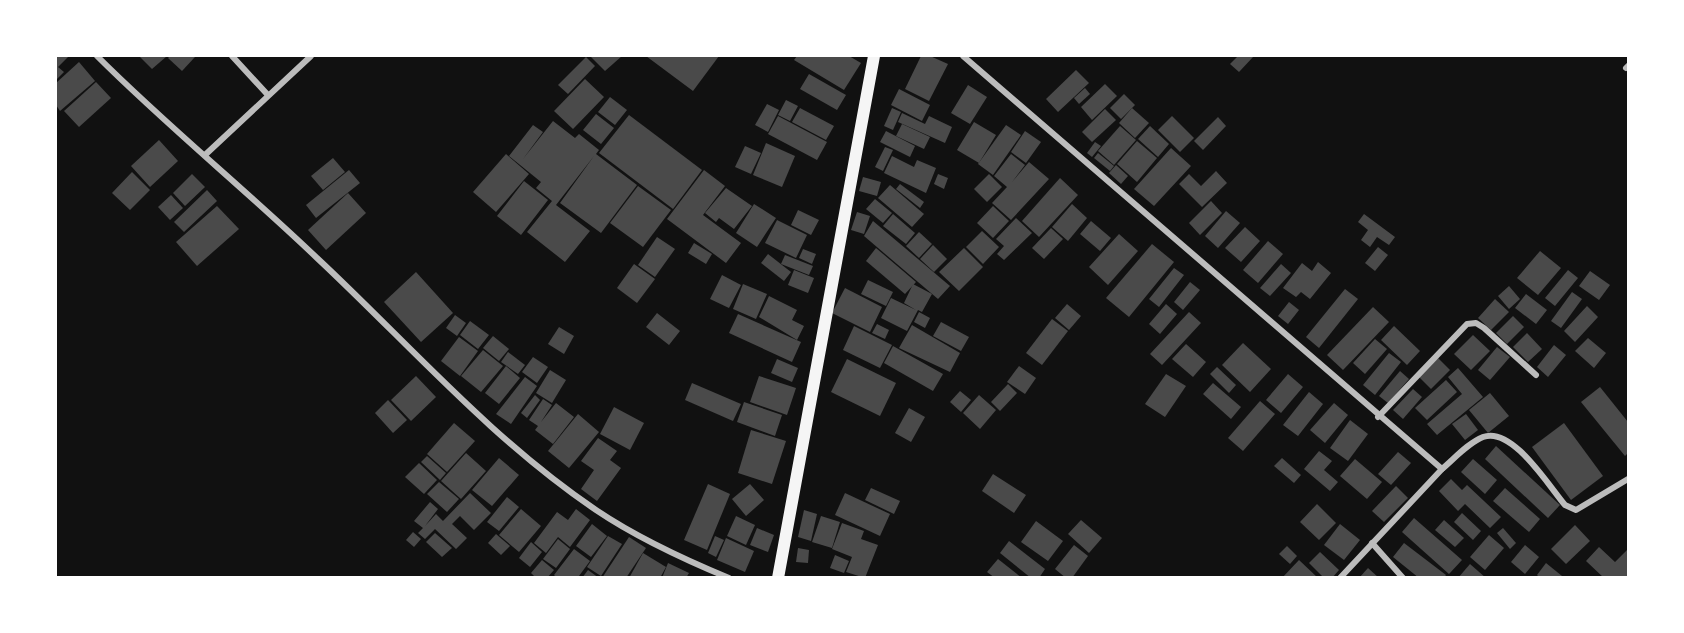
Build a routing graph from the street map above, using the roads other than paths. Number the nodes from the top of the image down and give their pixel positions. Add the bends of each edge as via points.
1 (97, 56) edge
2 (232, 56) edge
3 (311, 56) edge
4 (874, 56) edge
5 (963, 56) edge
6 (267, 94) junction
7 (205, 155) junction
8 (1536, 375) dead end
9 (1378, 417) junction
10 (1442, 469) junction
11 (1629, 479) edge
12 (1372, 543) junction
13 (729, 578) edge
14 (778, 578) edge
15 (1340, 578) edge
16 (1403, 578) edge

1 - 7 street
2 - 6 street
3 - 6 street
4 - 14 main road
5 - 9 street
6 - 7 street
7 - 13 street via 317,257 478,415 553,479 639,535
8 - 9 street via 1484,328 1476,323 1467,324
9 - 10 street
10 - 11 street via 1475,442 1491,435 1507,439 1518,448 1565,505 1576,510
10 - 12 street
12 - 15 street
12 - 16 street

